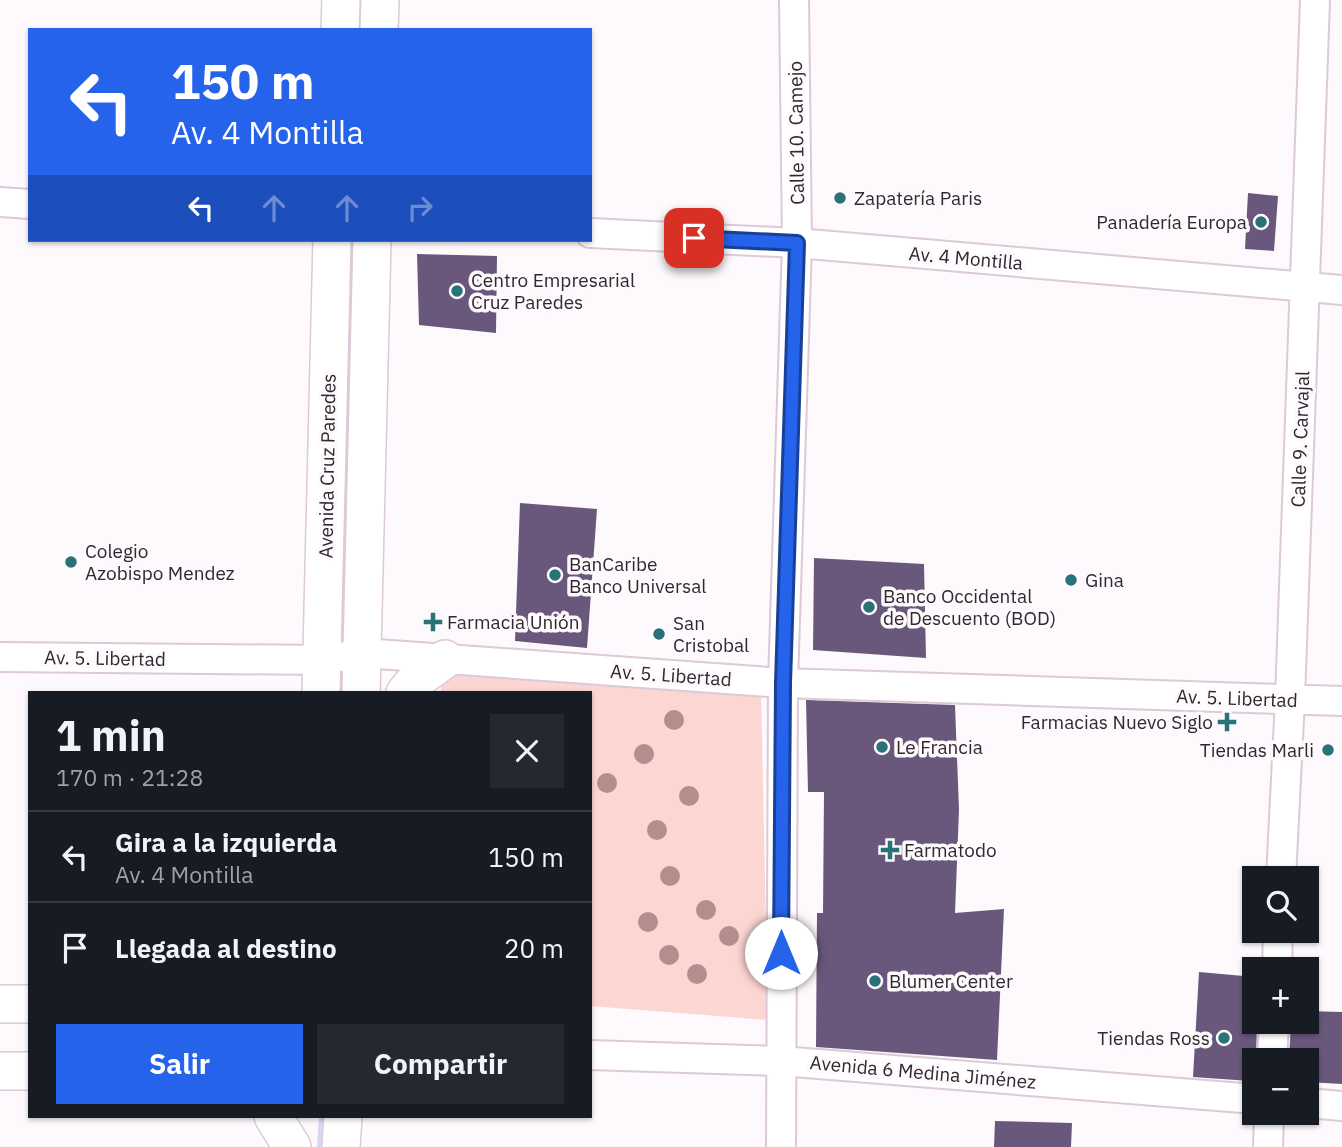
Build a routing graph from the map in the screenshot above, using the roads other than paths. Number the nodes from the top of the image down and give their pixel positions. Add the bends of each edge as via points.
1 (341, 0) edge
2 (380, 0) edge
3 (794, 0) edge
4 (1315, 0) edge
5 (340, 28) edge
6 (379, 28) edge
7 (0, 202) edge
8 (28, 204) edge
9 (592, 233) edge
10 (332, 242) edge
11 (372, 242) edge
12 (797, 243) junction
13 (1306, 288) junction
14 (1342, 290) edge
15 (363, 653) junction
16 (0, 657) edge
17 (446, 659) junction
18 (322, 677) edge
19 (783, 683) junction
20 (361, 691) edge
21 (407, 691) edge
22 (1290, 699) junction
23 (1342, 701) edge
24 (1282, 866) edge
25 (0, 1004) edge
26 (28, 1004) edge
27 (592, 1055) edge
28 (781, 1061) junction
29 (0, 1071) edge
30 (28, 1071) edge
31 (1242, 1098) edge
32 (1319, 1105) edge
33 (1342, 1106) edge
34 (274, 1118) edge
35 (307, 1118) edge
36 (343, 1118) edge
37 (1269, 1125) edge
38 (292, 1147) edge
39 (305, 1147) edge
40 (341, 1147) edge
41 (781, 1147) edge
42 (1268, 1147) edge

1 - 5 street
2 - 6 street
3 - 12 street, Calle 10. Camejo
4 - 13 street, Calle 9. Carvajal
7 - 8 street
9 - 12 street, Av. 4 Montilla
10 - 18 street, Avenida Cruz Paredes
11 - 15 street, Avenida Cruz Paredes
12 - 13 street, Av. 4 Montilla
12 - 19 street, Calle 10. Camejo
13 - 14 street, Av. 4 Montilla
13 - 22 street, Calle 9. Carvajal
15 - 17 street, Av. 5. Libertad
15 - 18 street, Av. 5. Libertad
15 - 20 street, Avenida Cruz Paredes
16 - 18 street, Av. 5. Libertad
17 - 19 street, Av. 5. Libertad
17 - 21 street
19 - 22 street, Av. 5. Libertad
19 - 28 street, Calle 10. Camejo
22 - 23 street, Av. 5. Libertad
22 - 24 street, Calle 9. Carvajal
25 - 26 street
27 - 28 street, Avenida 6 Medina Jiménez
28 - 31 street, Avenida 6 Medina Jiménez
28 - 41 street, Calle 10. Camejo
29 - 30 street
32 - 33 street
34 - 38 street
35 - 39 street
36 - 40 street
37 - 42 street

